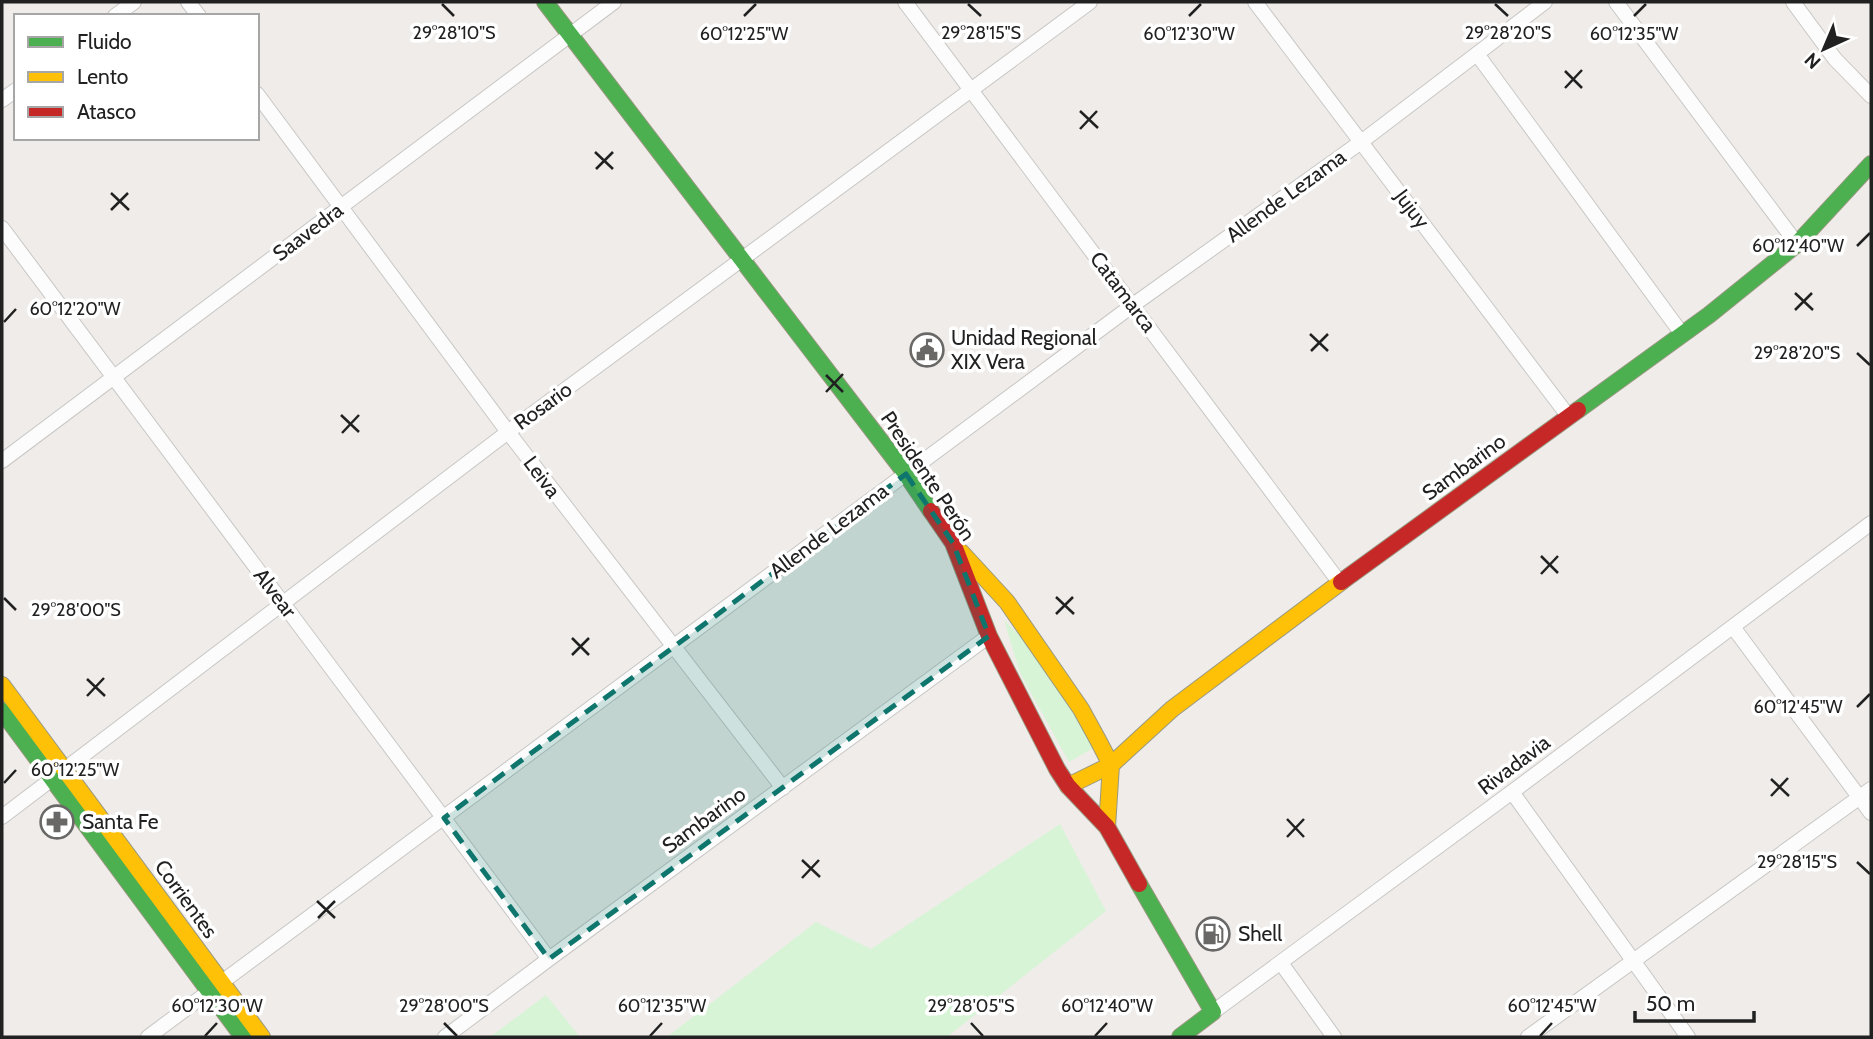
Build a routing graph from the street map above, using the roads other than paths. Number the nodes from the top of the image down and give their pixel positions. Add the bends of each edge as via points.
1 (134, 2) edge
2 (545, 2) edge
3 (614, 2) edge
4 (905, 2) edge
5 (1090, 2) edge
6 (1255, 2) edge
7 (1545, 2) edge
8 (1616, 2) edge
9 (1793, 2) edge
10 (118, 14) edge
11 (570, 35) junction
12 (1477, 54) junction
13 (971, 90) junction
14 (1871, 96) edge
15 (259, 97) edge
16 (1361, 142) junction
17 (1871, 164) edge
18 (341, 207) junction
19 (2, 228) edge
20 (1797, 244) junction
21 (743, 259) junction
22 (1133, 305) junction
23 (1682, 334) junction
24 (114, 378) junction
25 (1569, 417) junction
26 (508, 432) junction
27 (2, 461) edge
28 (906, 474) junction
29 (1871, 523) edge
30 (953, 543) junction
31 (1340, 583) junction
32 (283, 604) junction
33 (1733, 627) junction
34 (989, 636) junction
35 (673, 648) junction
36 (2, 685) edge
37 (2, 711) edge
38 (1111, 765) junction
39 (58, 775) junction
40 (1068, 786) junction
41 (783, 788) junction
42 (1512, 792) junction
43 (1865, 793) edge
44 (1871, 813) edge
45 (2, 817) edge
46 (444, 818) junction
47 (1107, 827) junction
48 (549, 959) junction
49 (1632, 961) junction
50 (1281, 963) junction
51 (214, 987) junction
52 (1213, 1012) junction
53 (148, 1037) edge
54 (243, 1037) edge
55 (262, 1037) edge
56 (445, 1037) edge
57 (1180, 1037) edge
58 (1334, 1037) edge
59 (1528, 1037) edge
60 (1688, 1037) edge

1 - 10 street
2 - 11 street, Presidente Perón
3 - 11 street, Saavedra
4 - 13 street, Catamarca
5 - 13 street, Rosario
6 - 16 street, Jujuy
7 - 12 street, Allende Lezama
8 - 20 street
9 - 14 street via 1835,59
11 - 18 street, Saavedra
11 - 21 street, Presidente Perón
12 - 16 street, Allende Lezama
12 - 23 street
13 - 21 street, Rosario
13 - 22 street, Catamarca
15 - 18 street, Leiva
16 - 22 street, Allende Lezama
16 - 25 street, Jujuy
17 - 20 street, Sambarino
18 - 24 street, Saavedra
18 - 26 street, Leiva
19 - 24 street, Alvear
20 - 23 street, Sambarino
21 - 26 street, Rosario
21 - 28 street, Presidente Perón
22 - 28 street, Allende Lezama
22 - 31 street, Catamarca
23 - 25 street, Sambarino
24 - 27 street, Saavedra
24 - 32 street, Alvear
25 - 31 street, Sambarino
26 - 32 street, Rosario
26 - 35 street, Leiva
28 - 30 street, Presidente Perón
28 - 35 street, Allende Lezama
29 - 33 street, Rivadavia
30 - 34 street, Presidente Perón
30 - 38 street via 1007,602 1081,709
31 - 38 street, Sambarino via 1172,709
32 - 39 street, Rosario
32 - 46 street, Alvear
33 - 42 street, Rivadavia
33 - 43 street
34 - 40 street, Presidente Perón
34 - 41 street, Sambarino
35 - 41 street, Leiva
35 - 46 street, Allende Lezama
36 - 39 street, Corrientes
37 - 39 street, Corrientes
38 - 40 street, Sambarino
38 - 47 street
39 - 45 street, Rosario
39 - 51 street, Corrientes
40 - 47 street, Presidente Perón
41 - 48 street, Sambarino
42 - 49 street
42 - 50 street, Rivadavia
43 - 44 street
43 - 49 street
46 - 48 street, Alvear
46 - 51 street, Allende Lezama
47 - 52 street, Presidente Perón
48 - 56 street, Sambarino
49 - 59 street
49 - 60 street
50 - 52 street, Rivadavia
50 - 58 street
51 - 53 street, Allende Lezama
51 - 54 street, Corrientes
51 - 55 street, Corrientes
52 - 57 street, Rivadavia

